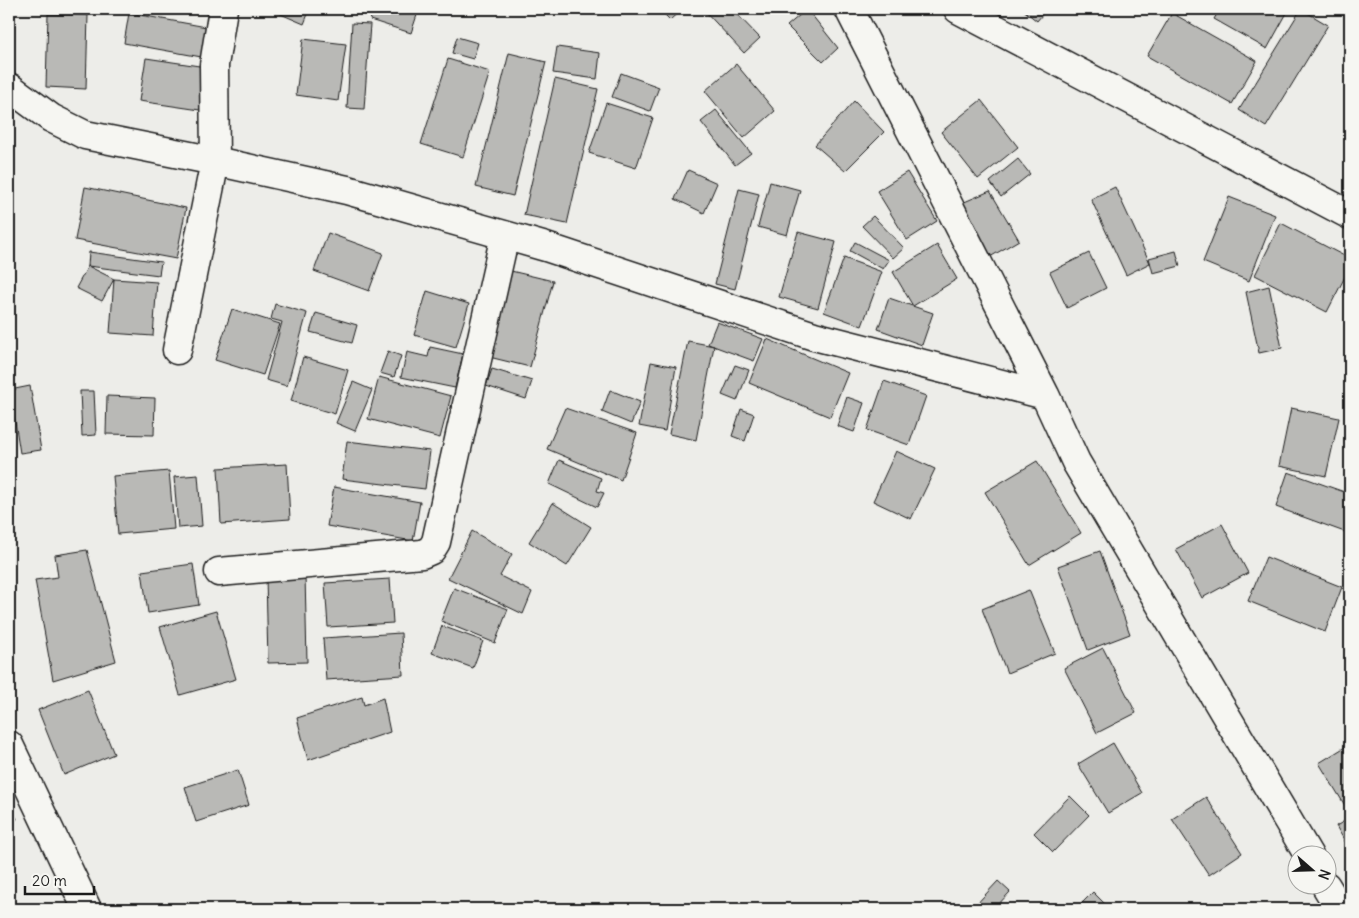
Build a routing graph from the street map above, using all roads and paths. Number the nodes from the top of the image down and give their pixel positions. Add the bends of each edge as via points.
1 (222, 9) edge
2 (849, 9) edge
3 (958, 9) edge
4 (9, 87) edge
5 (215, 161) junction
6 (1350, 215) edge
7 (505, 235) junction
8 (177, 350) dead end
9 (1045, 395) junction
10 (219, 572) dead end
11 (9, 749) edge
12 (1302, 846) edge
13 (1332, 896) edge
14 (87, 909) edge
15 (1340, 909) edge

1 - 5 street via 214,65
2 - 9 street
3 - 6 street
4 - 5 street via 51,118 85,135
5 - 7 street via 347,190
5 - 8 street
7 - 9 street via 814,336
7 - 10 street via 436,542 431,550 422,554
9 - 12 street via 1076,462
11 - 14 street
13 - 15 street

